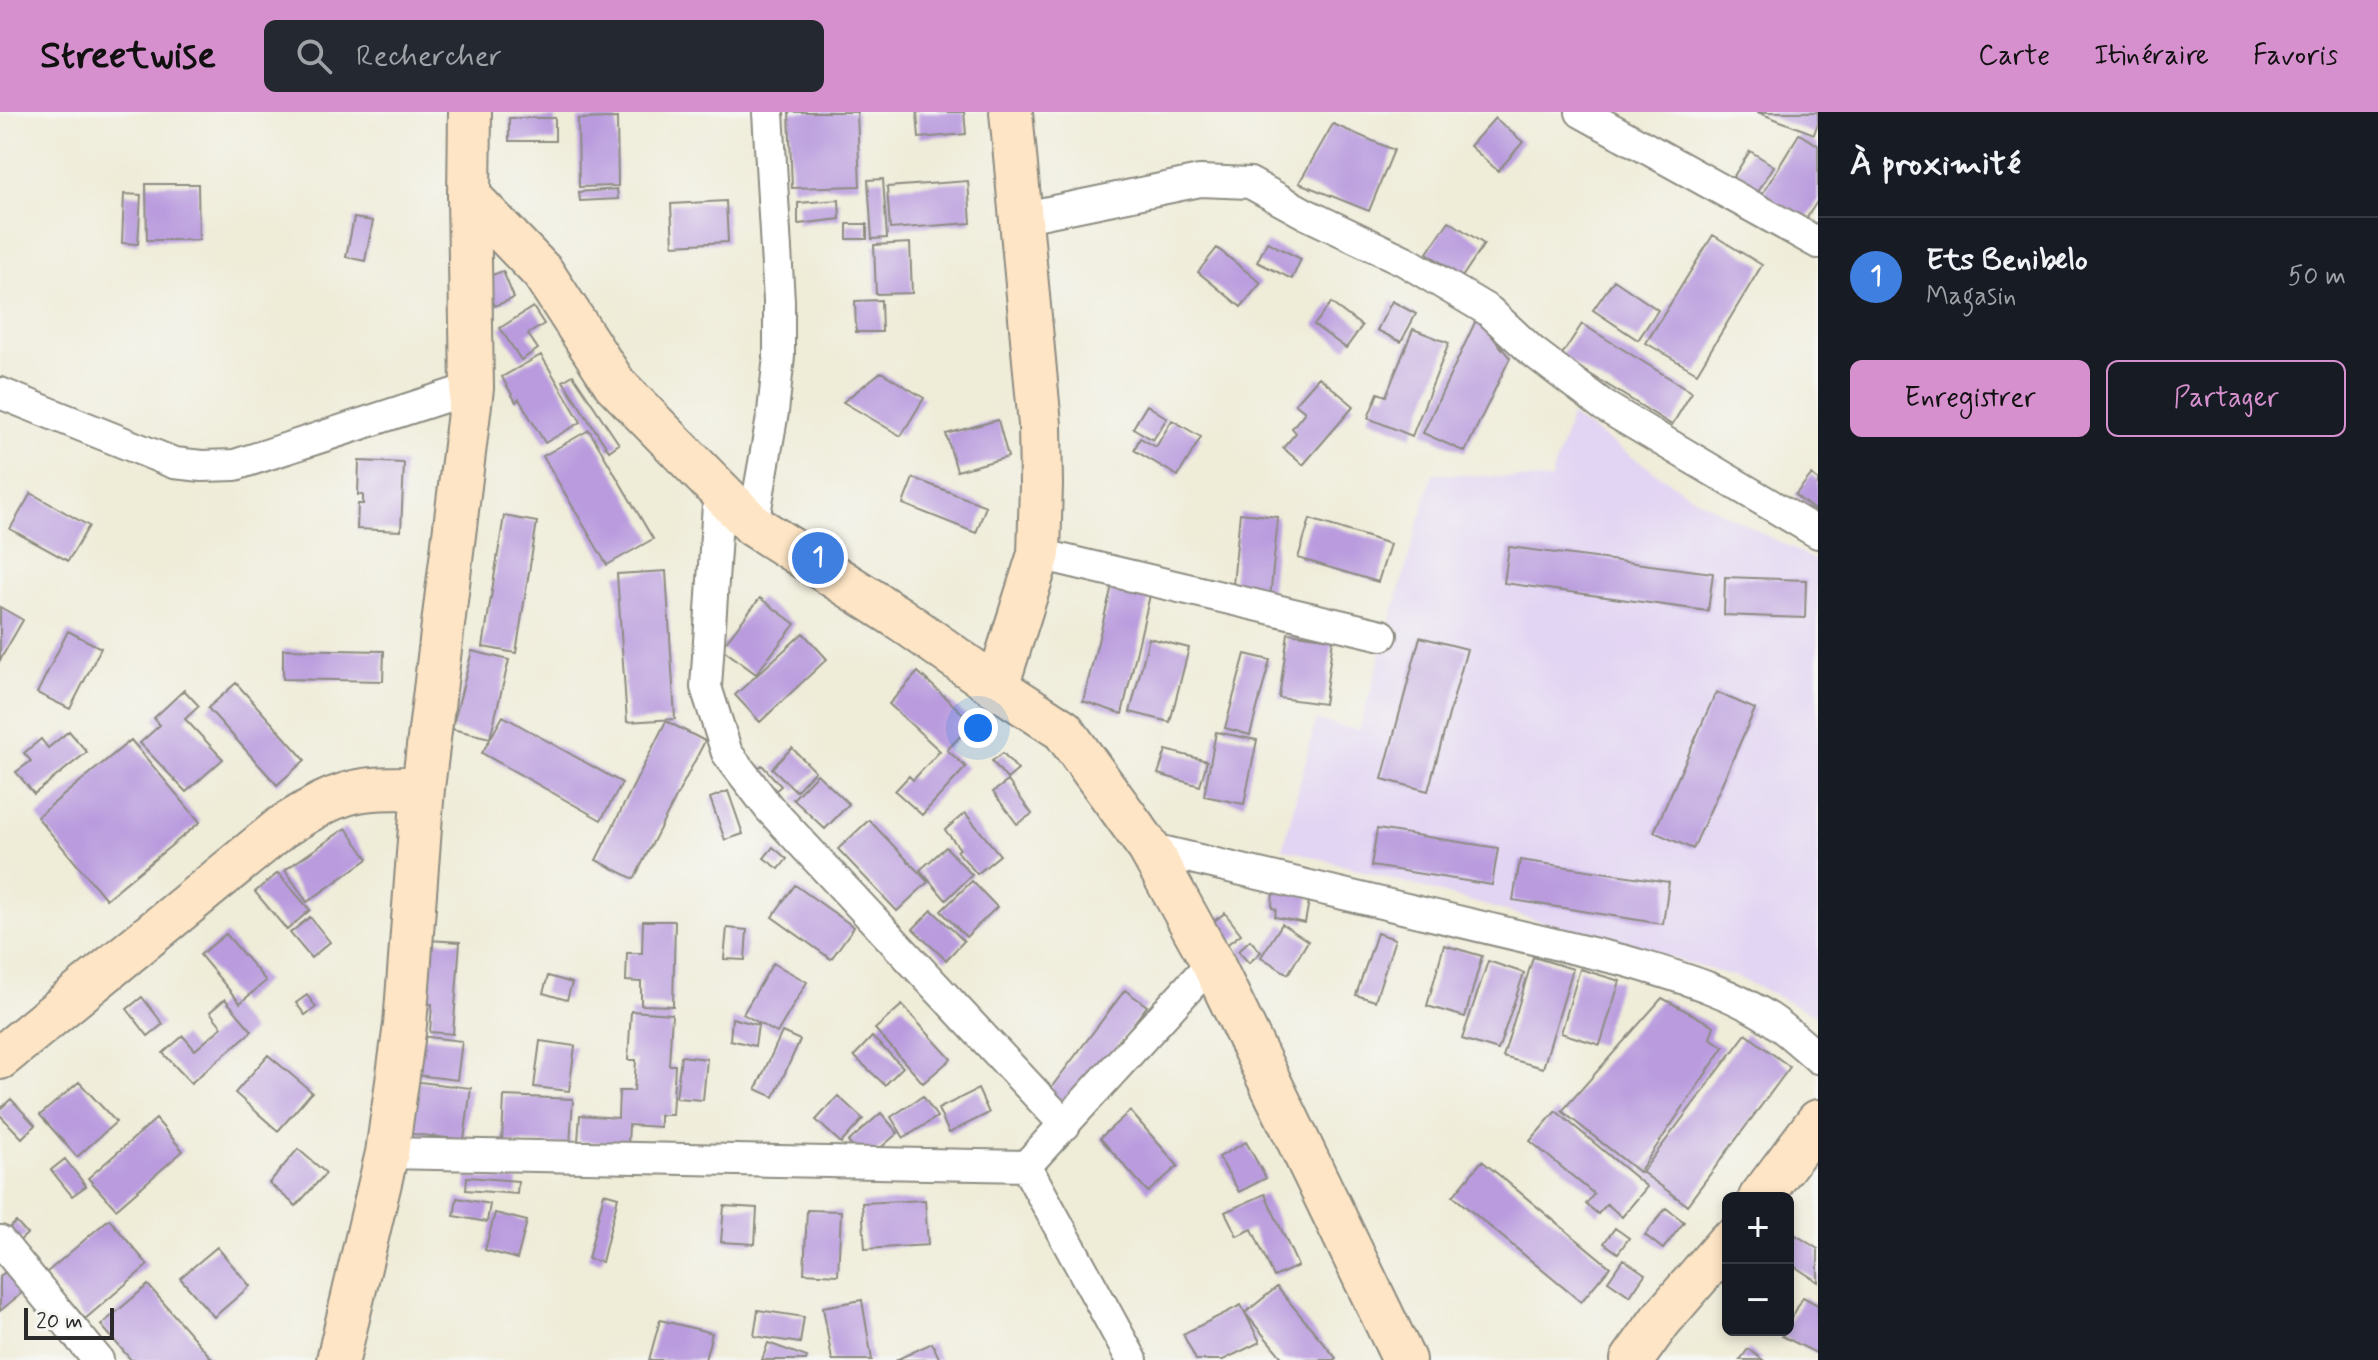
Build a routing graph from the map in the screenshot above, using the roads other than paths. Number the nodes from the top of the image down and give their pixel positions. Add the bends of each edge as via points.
1 (470, 112) edge
2 (768, 112) edge
3 (1011, 112) edge
4 (1581, 112) edge
5 (469, 196) junction
6 (1020, 218) junction
7 (1818, 243) edge
8 (472, 388) junction
9 (0, 393) edge
10 (719, 489) junction
11 (753, 525) junction
12 (1818, 533) edge
13 (1039, 554) junction
14 (1382, 635) dead end
15 (997, 687) junction
16 (423, 788) junction
17 (1149, 848) junction
18 (1212, 962) junction
19 (0, 1058) edge
20 (1818, 1058) edge
21 (1818, 1121) edge
22 (1065, 1125) junction
23 (387, 1153) junction
24 (1026, 1166) junction
25 (1765, 1192) edge
26 (0, 1241) edge
27 (1722, 1249) edge
28 (1119, 1353) edge
29 (98, 1360) edge
30 (338, 1360) edge
31 (1404, 1360) edge
32 (1632, 1360) edge

1 - 5 main road
2 - 11 street via 779,356
3 - 6 main road
4 - 7 street
5 - 8 main road
5 - 10 main road via 543,273 615,384
6 - 12 street via 1200,181 1250,183 1405,261 1489,311 1604,406
6 - 13 main road via 1040,425
8 - 9 street via 235,465 202,466 174,463
8 - 16 main road
10 - 11 main road
10 - 22 street via 706,687 727,753 769,808
11 - 15 main road
13 - 14 street
13 - 15 main road
15 - 17 main road via 1063,730
16 - 19 main road via 349,793 282,827
16 - 23 main road via 405,1025
17 - 18 main road
17 - 20 street via 1689,979 1773,1021
18 - 22 street
18 - 31 main road
21 - 25 main road
22 - 24 street
23 - 24 street
23 - 30 main road
24 - 28 street
26 - 29 street
27 - 32 main road

